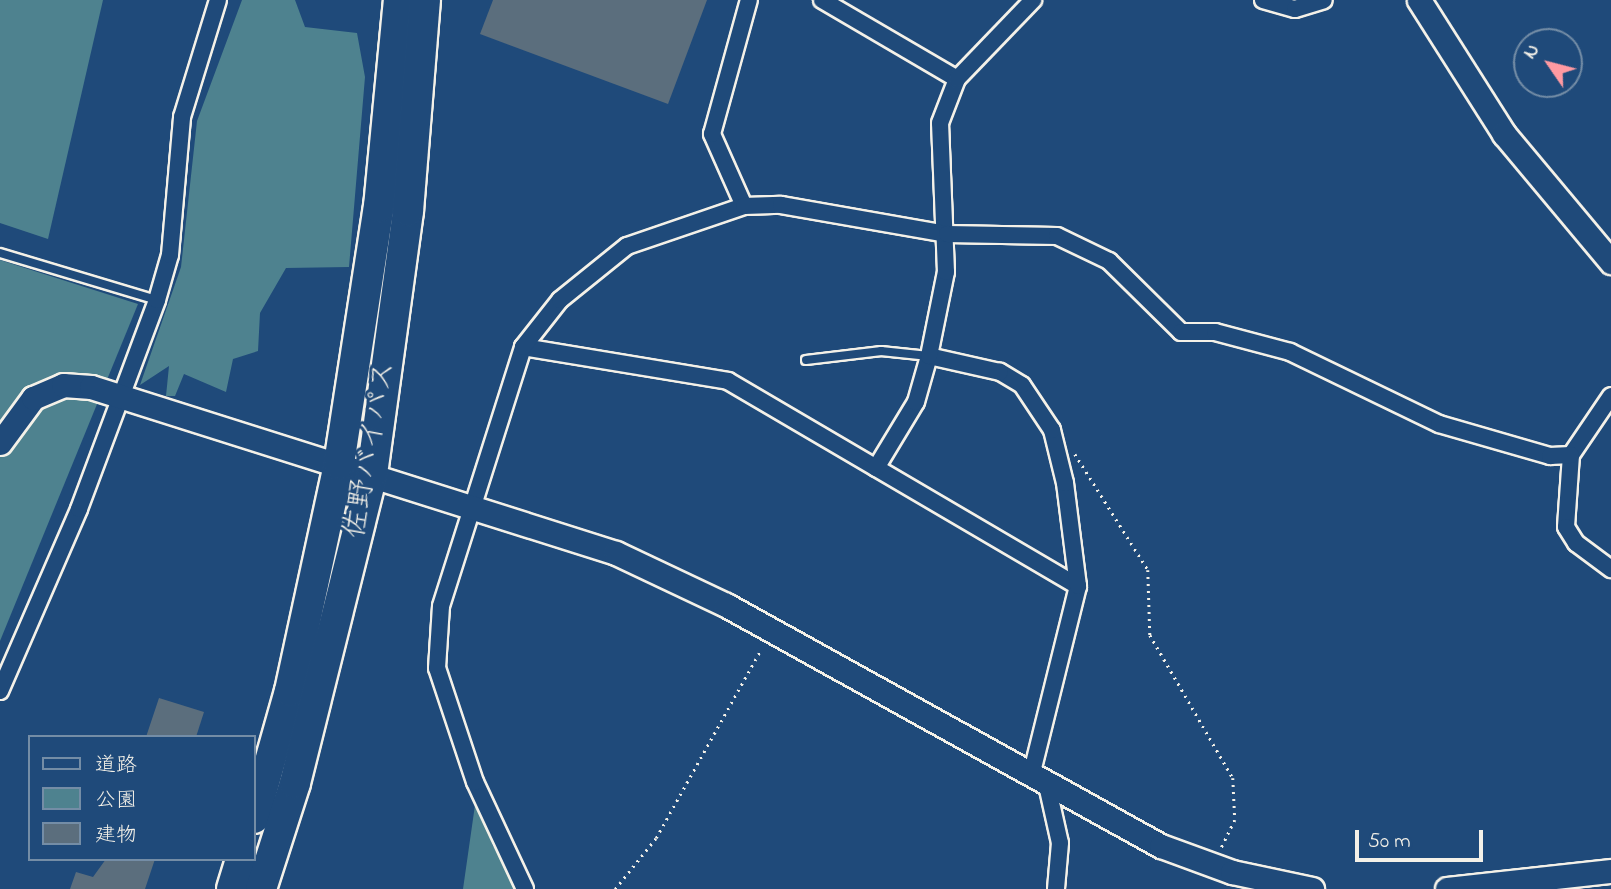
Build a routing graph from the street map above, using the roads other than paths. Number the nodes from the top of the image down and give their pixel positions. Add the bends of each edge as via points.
1 (218, 0) edge
2 (400, 0) edge
3 (425, 0) edge
4 (749, 0) edge
5 (822, 0) edge
6 (1033, 0) edge
7 (1263, 0) edge
8 (1324, 0) edge
9 (1419, 0) edge
10 (957, 79) junction
11 (744, 206) junction
12 (947, 234) junction
13 (0, 253) edge
14 (1611, 262) edge
15 (157, 300) junction
16 (523, 348) junction
17 (929, 356) junction
18 (806, 360) dead end
19 (1611, 396) edge
20 (120, 397) junction
21 (0, 443) edge
22 (1571, 455) junction
23 (339, 464) junction
24 (876, 468) junction
25 (372, 474) junction
26 (476, 505) junction
27 (1611, 569) edge
28 (1078, 586) junction
29 (0, 691) edge
30 (1039, 780) junction
31 (256, 811) edge
32 (240, 861) edge
33 (1611, 870) edge
34 (232, 889) edge
35 (261, 889) edge
36 (525, 889) edge
37 (1056, 889) edge
38 (1312, 889) edge
39 (1447, 889) edge

1 - 15 street via 182,117 170,255
2 - 23 highway, 佐野バイパス via 379,207
3 - 25 highway, 佐野バイパス via 408,211
4 - 11 street via 712,134
5 - 10 street
6 - 10 street
7 - 8 street via 1296,9
9 - 14 street via 1504,134
10 - 12 street via 940,123
11 - 12 street via 781,205
11 - 16 street via 627,246 569,291
12 - 17 street
12 - 22 street via 1017,232 1087,246 1181,331 1215,332 1290,352 1439,424 1550,456
13 - 15 lane
15 - 20 street
16 - 24 street via 728,381
16 - 26 street
17 - 18 lane via 881,351
17 - 24 street via 916,402
17 - 28 street via 1000,372 1022,385 1052,430 1074,530
19 - 22 street
20 - 21 street via 77,385 49,389 21,409
20 - 23 street
20 - 29 street
22 - 27 street via 1566,527 1576,543
23 - 25 street
23 - 31 highway, 佐野バイパス via 290,691
24 - 28 street
25 - 26 street
25 - 35 highway, 佐野バイパス via 295,783
26 - 30 street via 616,553 772,631
26 - 36 street via 441,606 437,668 475,782
28 - 30 street
30 - 37 street via 1060,843
30 - 38 street via 1213,867
32 - 34 highway
33 - 39 street

